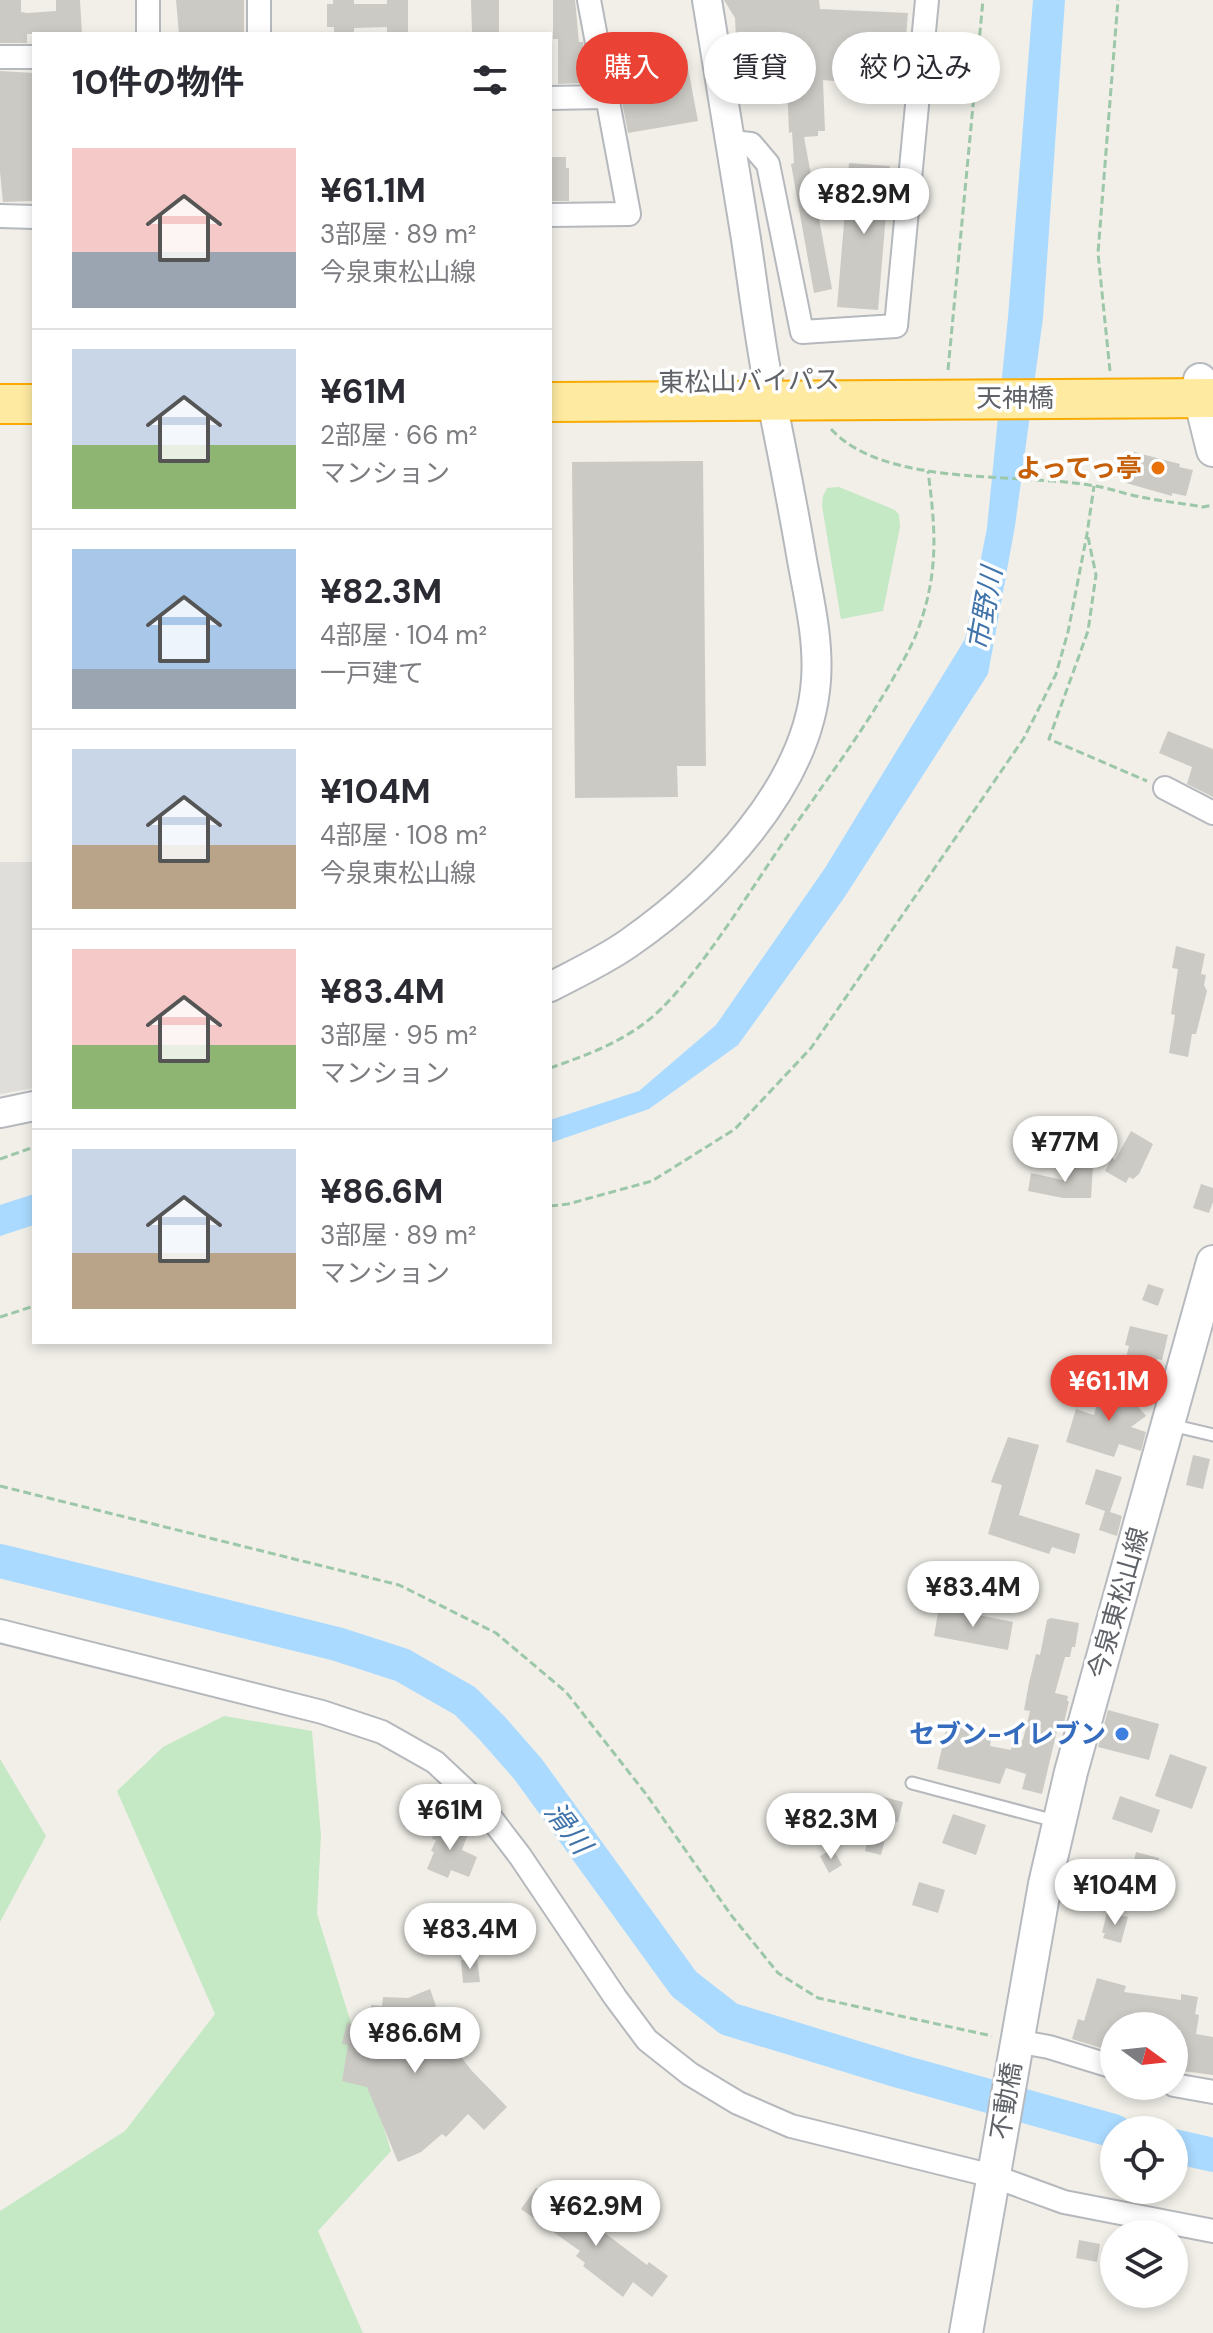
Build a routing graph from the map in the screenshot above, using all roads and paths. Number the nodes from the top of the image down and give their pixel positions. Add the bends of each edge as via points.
1 (148, 0) edge
2 (259, 0) edge
3 (589, 0) edge
4 (707, 0) edge
5 (927, 0) edge
6 (983, 0) edge
7 (1118, 0) edge
8 (148, 32) edge
9 (259, 32) edge
10 (594, 32) edge
11 (0, 57) edge
12 (32, 57) edge
13 (552, 98) edge
14 (576, 98) edge
15 (606, 104) edge
16 (723, 145) junction
17 (552, 215) edge
18 (0, 216) edge
19 (32, 217) edge
20 (552, 382) edge
21 (0, 385) edge
22 (32, 385) edge
23 (1092, 386) junction
24 (947, 389) junction
25 (1206, 389) edge
26 (770, 391) junction
27 (552, 402) edge
28 (0, 404) edge
29 (32, 404) edge
30 (828, 426) dead end
31 (1213, 450) edge
32 (1094, 486) junction
33 (1213, 505) edge
34 (1087, 534) junction
35 (1165, 788) joint
36 (1213, 813) edge
37 (552, 986) edge
38 (32, 1106) edge
39 (0, 1113) edge
40 (32, 1148) edge
41 (0, 1159) edge
42 (552, 1206) edge
43 (1213, 1262) edge
44 (32, 1307) edge
45 (0, 1317) edge
46 (1168, 1424) junction
47 (1213, 1435) edge
48 (0, 1486) edge
49 (0, 1631) edge
50 (912, 1783) dead end
51 (1059, 1822) junction
52 (1016, 2041) junction
53 (1100, 2063) edge
54 (1188, 2088) edge
55 (1213, 2092) edge
56 (995, 2168) junction
57 (1213, 2231) edge
58 (966, 2333) edge

1 - 8 street
2 - 9 street
3 - 10 street
4 - 16 street
5 - 16 street via 896,326 802,332 768,164 751,144
6 - 24 path
7 - 23 path
11 - 12 street
13 - 14 street
15 - 17 street via 629,214
16 - 26 street
18 - 19 street
20 - 26 highway, 東松山バイパス
21 - 22 highway
23 - 24 highway, 天神橋
23 - 25 highway
24 - 26 highway, 東松山バイパス
25 - 31 main road
26 - 27 highway, 東松山バイパス
26 - 37 street via 815,641 816,681 796,757 754,826 692,891 628,943
28 - 29 highway
30 - 32 path via 842,441 872,457 928,471
32 - 33 path
32 - 34 path
34 - 35 path via 1096,575 1088,631 1049,739
34 - 42 path via 1056,674 1024,738 811,1048 735,1129 652,1181
35 - 36 street
38 - 39 street
40 - 41 path
43 - 46 main road, 今泉東松山線
44 - 45 path
46 - 47 lane
46 - 51 main road, 今泉東松山線
48 - 52 path via 399,1585 496,1633 566,1692 778,1973 818,1998
49 - 56 street via 382,1732 435,1762 481,1805 647,2040 690,2074 791,2126
50 - 51 lane
51 - 52 main road, 今泉東松山線
52 - 53 street
52 - 56 main road, 不動橋
54 - 55 street
56 - 57 street via 1064,2202
56 - 58 main road

